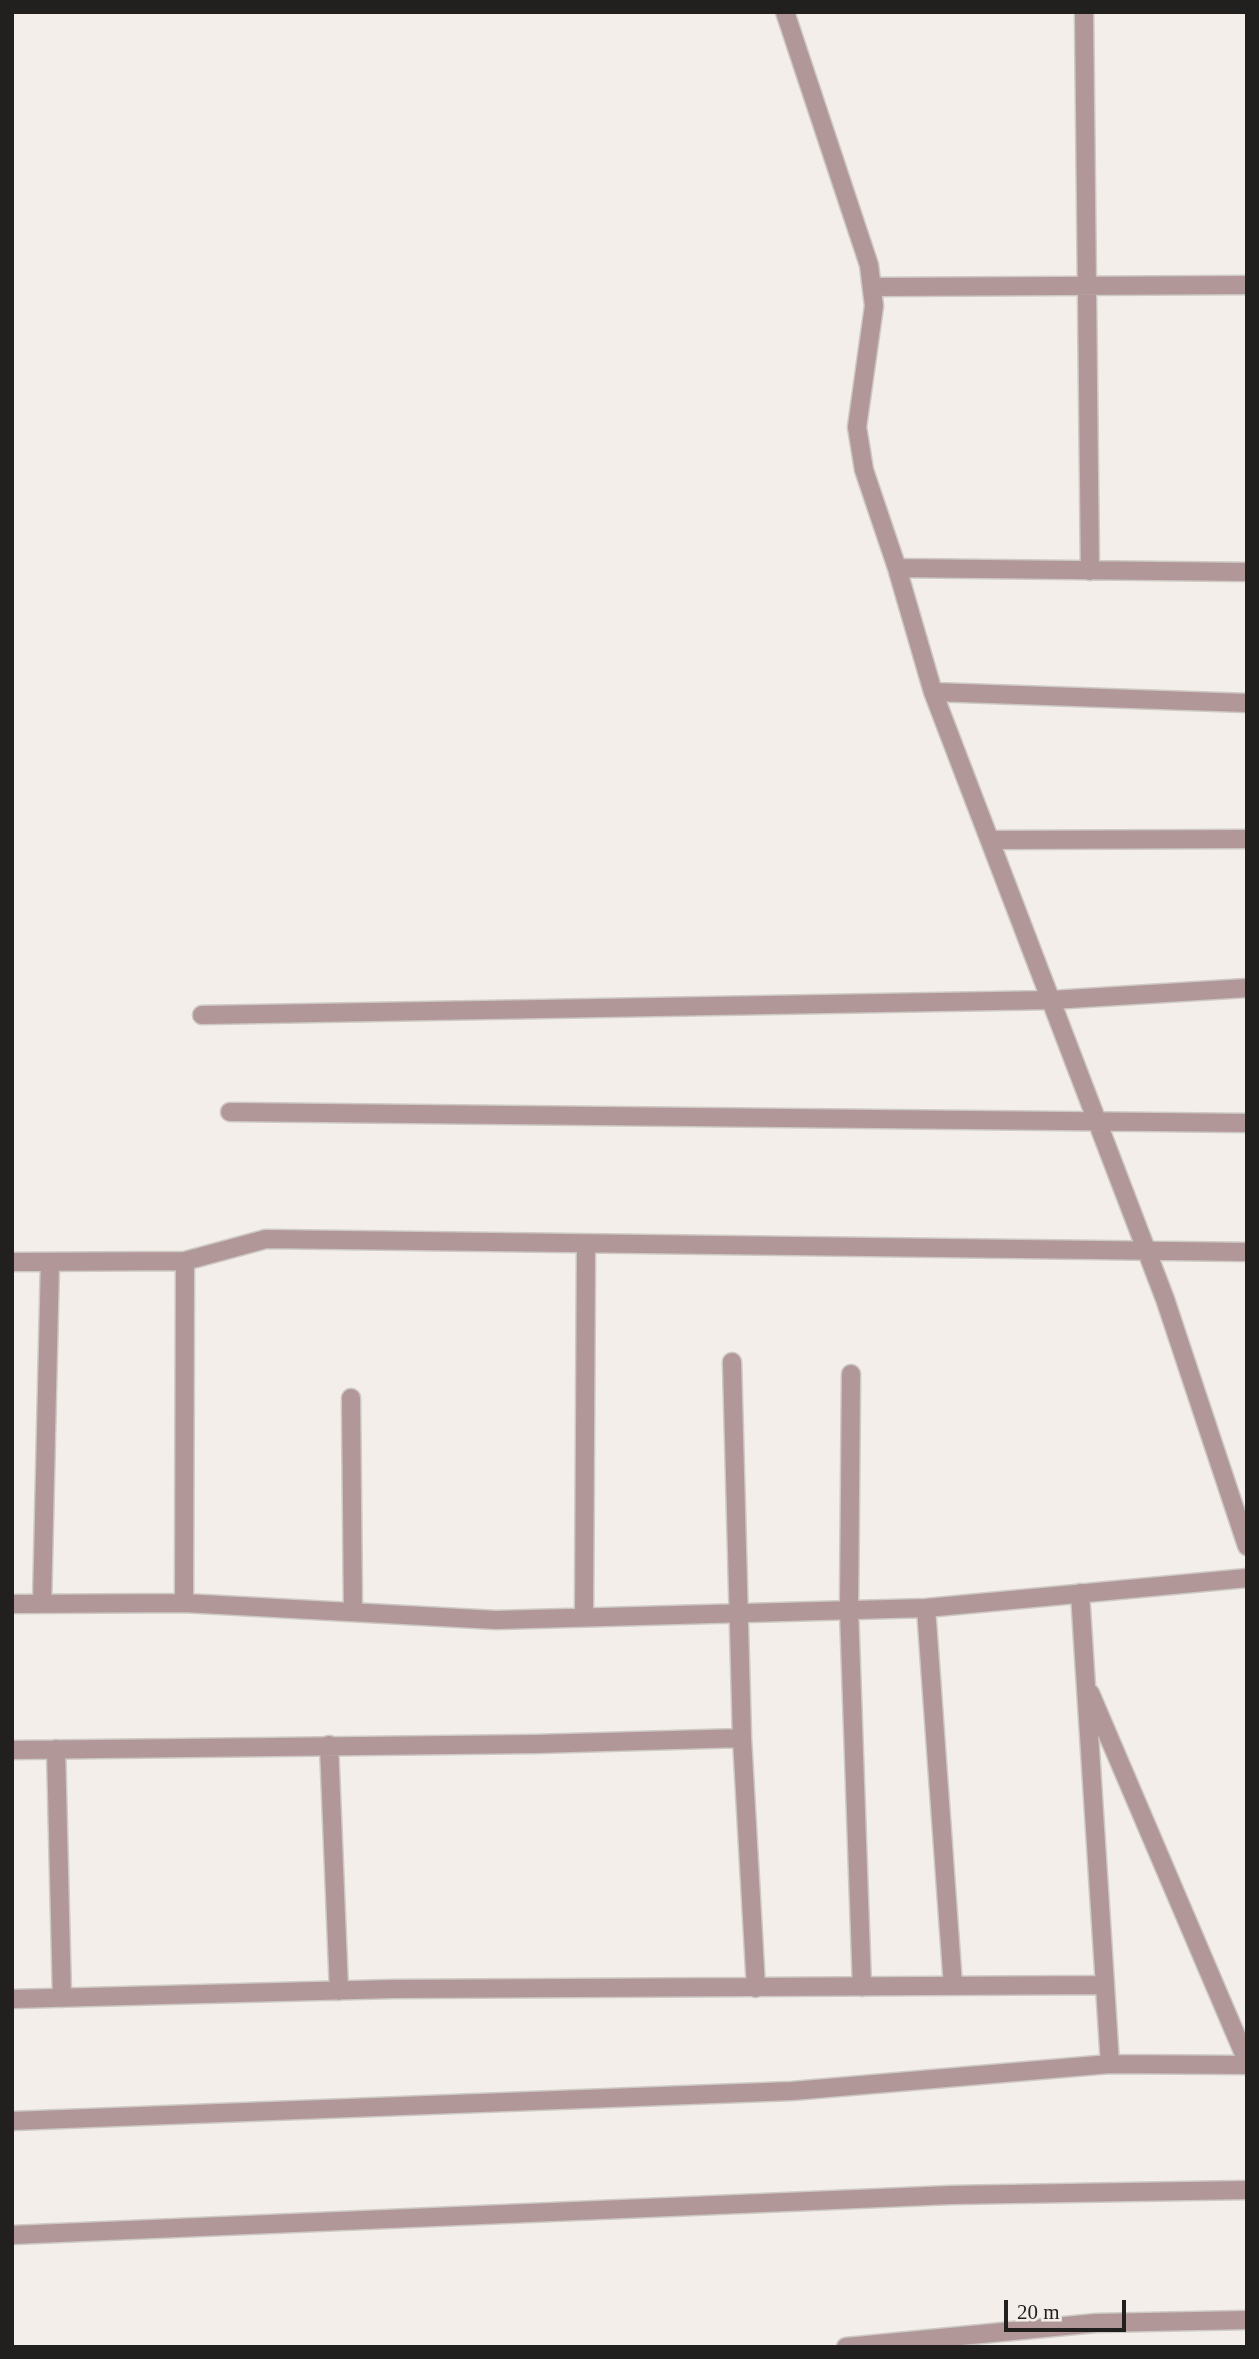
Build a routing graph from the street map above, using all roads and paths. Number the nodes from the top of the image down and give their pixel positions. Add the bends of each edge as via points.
1 (785, 12) edge
2 (1084, 12) edge
3 (1247, 285) edge
4 (1089, 286) junction
5 (872, 287) junction
6 (897, 568) junction
7 (1090, 571) junction
8 (1247, 572) edge
9 (933, 692) junction
10 (1247, 703) edge
11 (1247, 839) edge
12 (990, 840) junction
13 (1247, 988) edge
14 (1052, 1000) junction
15 (202, 1014) dead end
16 (230, 1112) dead end
17 (1098, 1123) junction
18 (1247, 1123) edge
19 (586, 1245) junction
20 (1147, 1252) junction
21 (1247, 1252) edge
22 (185, 1261) junction
23 (12, 1262) edge
24 (50, 1262) junction
25 (732, 1362) dead end
26 (851, 1374) dead end
27 (351, 1398) dead end
28 (1240, 1504) edge
29 (1247, 1546) edge
30 (1247, 1578) edge
31 (1080, 1593) junction
32 (184, 1603) junction
33 (12, 1604) edge
34 (42, 1604) junction
35 (926, 1608) junction
36 (849, 1610) junction
37 (353, 1612) junction
38 (736, 1613) junction
39 (584, 1617) junction
40 (1084, 1680) junction
41 (742, 1738) junction
42 (329, 1745) junction
43 (56, 1749) junction
44 (12, 1750) edge
45 (1104, 1984) junction
46 (953, 1986) junction
47 (862, 1987) junction
48 (755, 1988) junction
49 (339, 1991) junction
50 (62, 1998) junction
51 (12, 1999) edge
52 (1247, 2063) edge
53 (1110, 2064) junction
54 (12, 2121) edge
55 (1247, 2190) edge
56 (12, 2235) edge
57 (1247, 2320) edge
58 (846, 2347) edge

1 - 5 street via 861,240
2 - 4 street
3 - 4 street
4 - 5 street
4 - 7 street
5 - 6 street via 874,306 857,427 864,470
6 - 7 street
6 - 9 street
7 - 8 street
9 - 10 street
9 - 12 street
11 - 12 street
12 - 14 street
13 - 14 street
14 - 15 street
14 - 17 street
16 - 17 street
17 - 18 street
17 - 20 street
19 - 20 street
19 - 22 street via 266,1239
19 - 39 street
20 - 21 street
20 - 28 street
22 - 24 street
22 - 32 street
23 - 24 street
24 - 34 street
25 - 38 street
26 - 36 street
27 - 37 street
28 - 29 street
30 - 31 street
31 - 35 street
31 - 40 street
32 - 34 street
32 - 37 street
33 - 34 street
35 - 36 street
35 - 46 street
36 - 38 street
36 - 47 street
37 - 39 street via 496,1620
38 - 39 street
38 - 41 street
40 - 45 street
40 - 52 street
41 - 42 street
41 - 48 street
42 - 43 street
42 - 49 street
43 - 44 street
43 - 50 street
45 - 46 street
45 - 53 street
46 - 47 street
47 - 48 street
48 - 49 street
49 - 50 street
50 - 51 street
52 - 53 street
53 - 54 street via 792,2091
55 - 56 street via 951,2195
57 - 58 street via 1096,2323

